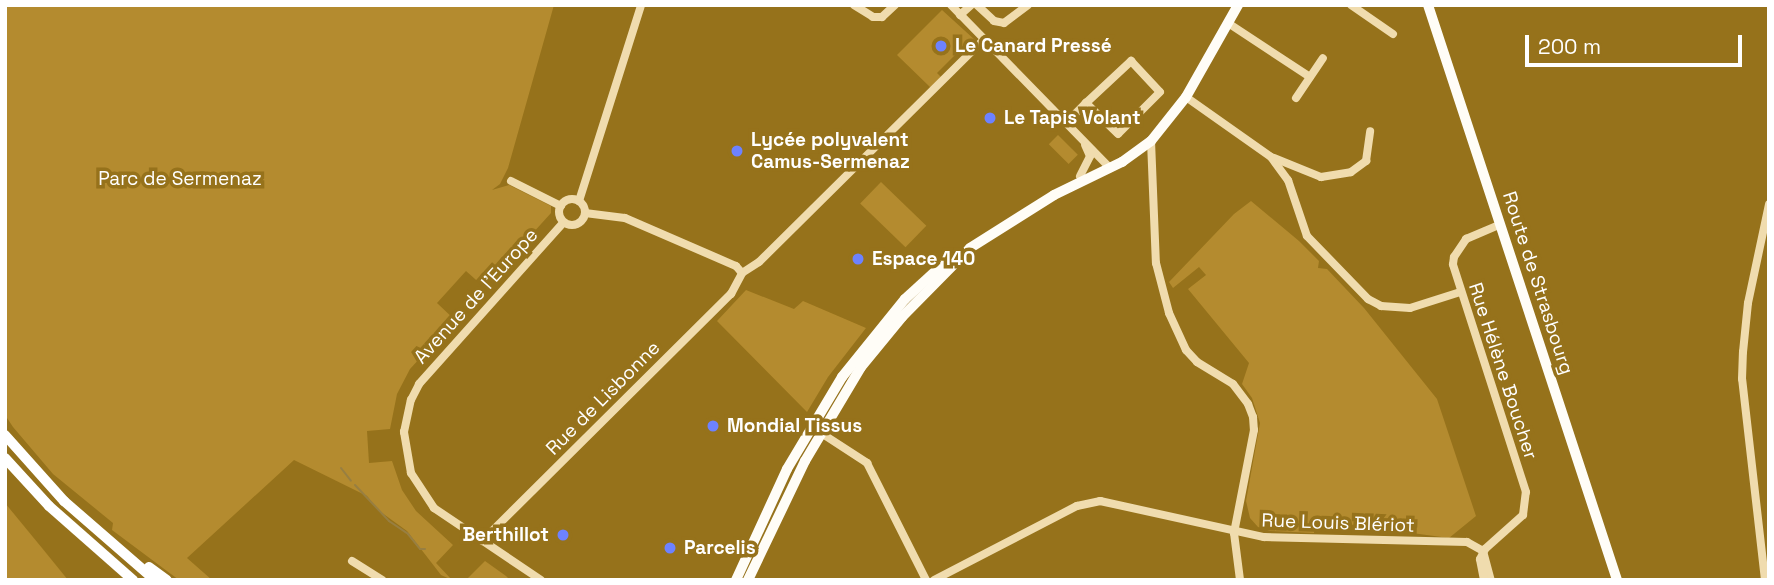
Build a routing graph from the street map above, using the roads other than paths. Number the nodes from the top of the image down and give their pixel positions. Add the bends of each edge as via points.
1 (641, 5) edge
2 (854, 5) edge
3 (895, 5) edge
4 (951, 5) edge
5 (971, 5) edge
6 (977, 5) edge
7 (1028, 5) edge
8 (1238, 5) edge
9 (1351, 5) edge
10 (1428, 5) edge
11 (960, 15) junction
12 (1228, 23) junction
13 (1393, 34) dead end
14 (984, 39) junction
15 (1323, 58) dead end
16 (1310, 78) junction
17 (1186, 97) junction
18 (1296, 98) dead end
19 (1086, 103) junction
20 (1066, 122) junction
21 (1370, 131) dead end
22 (1079, 137) junction
23 (1146, 144) junction
24 (1271, 157) junction
25 (1108, 165) junction
26 (1080, 176) junction
27 (511, 181) dead end
28 (579, 201) junction
29 (1769, 204) edge
30 (561, 206) junction
31 (585, 213) junction
32 (564, 222) junction
33 (1499, 225) junction
34 (742, 273) junction
35 (1460, 292) junction
36 (811, 428) junction
37 (822, 433) junction
38 (5, 435) edge
39 (5, 458) edge
40 (82, 517) junction
41 (1234, 533) junction
42 (1496, 540) junction
43 (482, 541) junction
44 (1473, 544) junction
45 (1483, 552) junction
46 (352, 561) dead end
47 (1483, 563) junction
48 (1616, 577) edge
49 (133, 580) edge
50 (155, 580) edge
51 (167, 580) edge
52 (383, 580) edge
53 (541, 580) edge
54 (736, 580) edge
55 (748, 580) edge
56 (926, 580) edge
57 (933, 580) edge
58 (1240, 580) edge
59 (1484, 580) edge
60 (1491, 580) edge
61 (1765, 580) edge

1 - 28 street
2 - 3 street via 873,17
4 - 11 street
5 - 11 street
6 - 7 street via 994,21 1004,23
8 - 12 main road
9 - 13 street
10 - 33 main road, Route de Strasbourg
11 - 14 street
12 - 16 street
12 - 17 main road
14 - 20 street
14 - 34 street, Rue de Lisbonne via 759,262
15 - 16 street
16 - 18 street
17 - 23 main road
17 - 24 street
19 - 19 street via 1131,61 1160,92 1118,134
19 - 20 street
20 - 22 street
21 - 24 street via 1366,160 1351,172 1321,177
22 - 25 street
22 - 26 street via 1090,156
23 - 25 main road
23 - 41 street via 1156,263 1169,313 1186,351 1233,384 1253,417
24 - 35 street via 1288,180 1307,236 1368,299 1388,307 1410,308
25 - 26 main road
25 - 37 main road via 1001,226 947,269 861,367
26 - 36 main road via 978,235 925,279 849,367
27 - 30 street
28 - 30 street via 571,199
28 - 31 street
29 - 61 street via 1748,303 1742,379
30 - 32 street
31 - 32 street via 577,224
31 - 34 street via 625,218 736,266
32 - 43 street, Avenue de l'Europe via 419,384 408,413 405,444 417,485 445,517
33 - 35 street, Rue Hélène Boucher via 1477,232 1459,248 1453,264
33 - 48 main road, Route de Strasbourg
34 - 43 street, Rue de Lisbonne via 737,288
35 - 42 street, Rue Hélène Boucher via 1525,492 1523,515
36 - 37 street
36 - 54 main road via 787,468
37 - 55 main road
37 - 56 street via 867,463
38 - 40 highway
39 - 49 highway via 49,506
40 - 50 highway
40 - 51 highway
41 - 44 street, Rue Louis Blériot
41 - 57 street, Rue Louis Blériot via 1088,502
41 - 58 street
42 - 44 street, Rue Louis Blériot
42 - 45 street, Rue Hélène Boucher
42 - 47 street
43 - 53 street, Avenue de l'Europe
44 - 45 street
45 - 47 street
46 - 52 street
47 - 59 street
47 - 60 street

